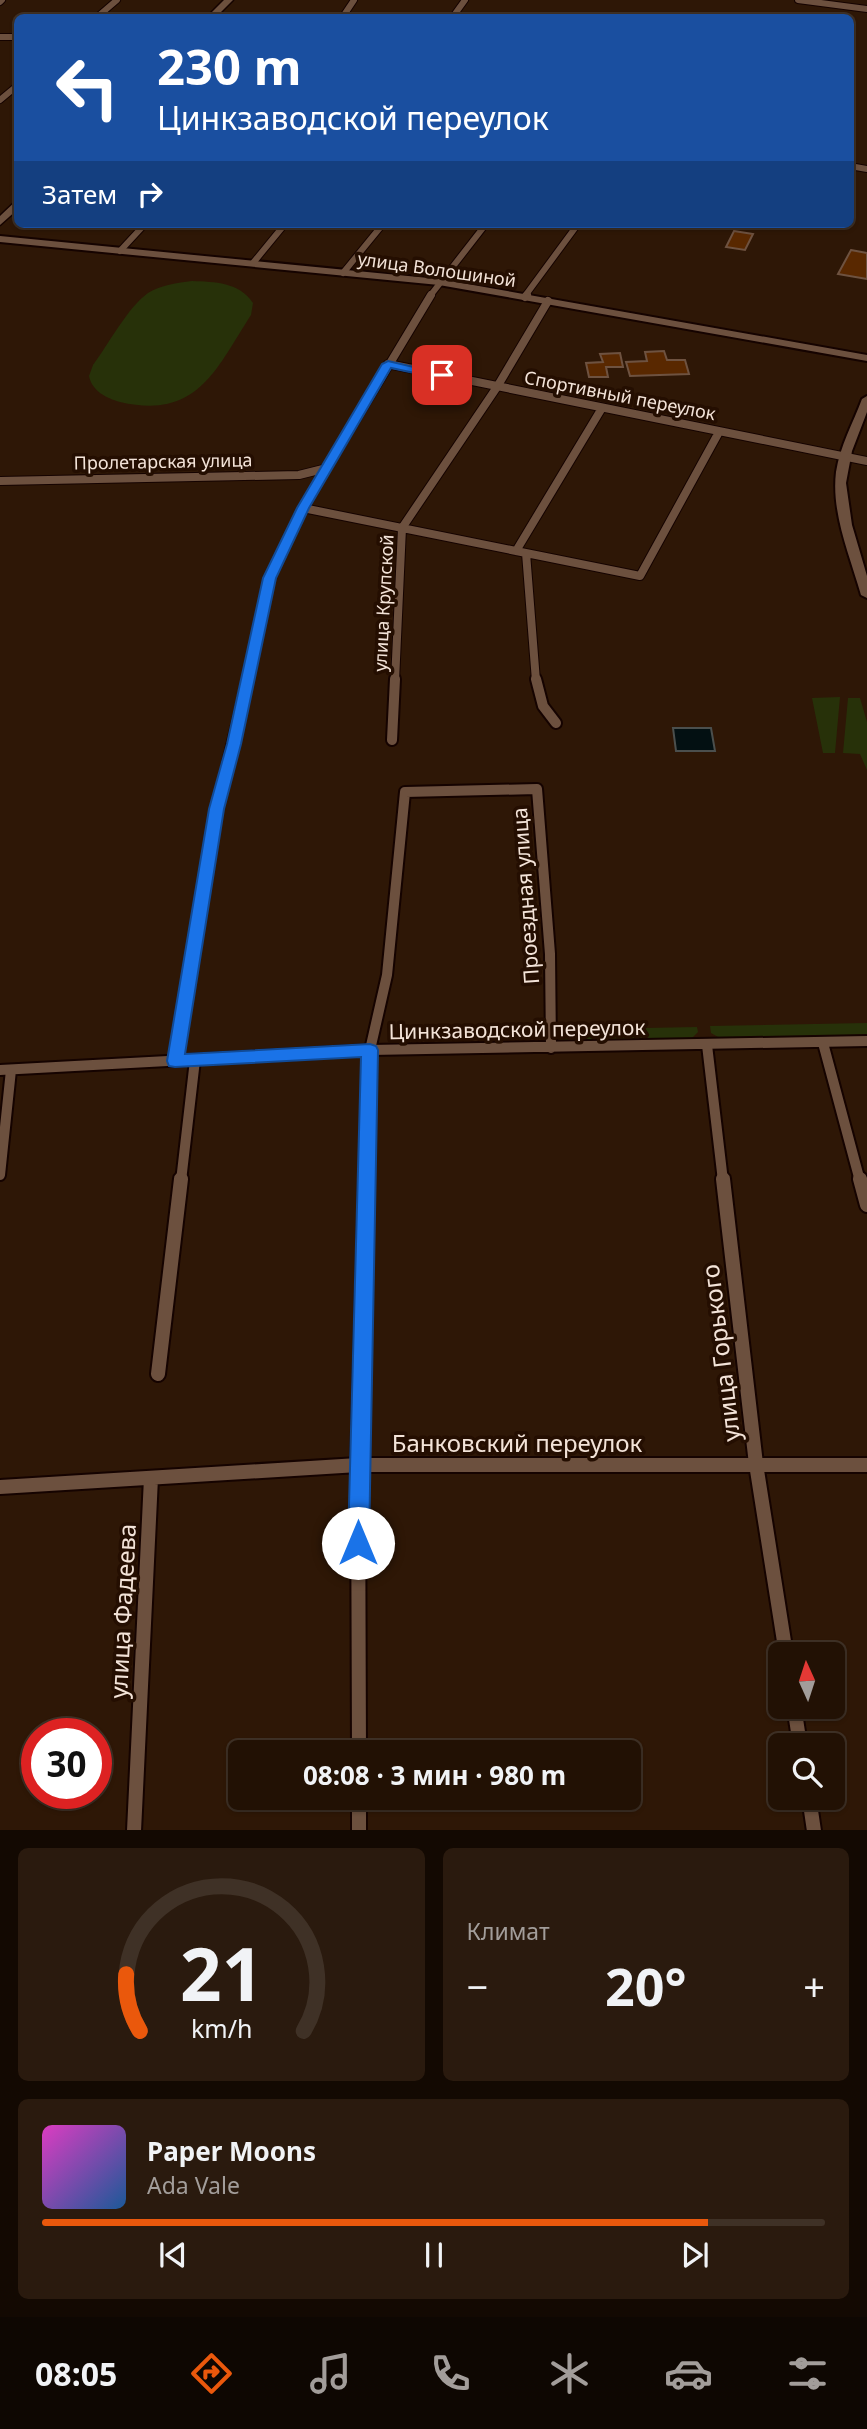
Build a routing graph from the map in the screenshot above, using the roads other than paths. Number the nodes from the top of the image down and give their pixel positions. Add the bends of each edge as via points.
1 (117, 0) edge
2 (229, 0) edge
3 (798, 0) edge
4 (867, 9) edge
5 (101, 14) edge
6 (214, 14) edge
7 (14, 88) edge
8 (0, 100) edge
9 (14, 206) edge
10 (0, 222) edge
11 (141, 228) edge
12 (282, 228) edge
13 (380, 228) edge
14 (483, 228) edge
15 (575, 228) edge
16 (0, 239) edge
17 (120, 251) junction
18 (253, 263) junction
19 (343, 273) junction
20 (439, 282) junction
21 (525, 297) junction
22 (548, 301) junction
23 (867, 358) edge
24 (388, 364) junction
25 (497, 387) junction
26 (867, 400) edge
27 (602, 408) junction
28 (719, 432) junction
29 (845, 456) junction
30 (867, 461) edge
31 (327, 468) junction
32 (299, 475) junction
33 (0, 481) edge
34 (313, 491) junction
35 (303, 508) junction
36 (402, 528) junction
37 (521, 552) junction
38 (866, 591) edge
39 (556, 723) dead end
40 (392, 740) dead end
41 (867, 1041) edge
42 (823, 1042) junction
43 (707, 1045) junction
44 (551, 1048) junction
45 (370, 1050) junction
46 (195, 1060) junction
47 (175, 1061) junction
48 (5, 1070) edge
49 (0, 1175) edge
50 (867, 1205) edge
51 (158, 1374) dead end
52 (755, 1464) junction
53 (358, 1465) junction
54 (867, 1465) edge
55 (151, 1478) junction
56 (0, 1487) edge
57 (784, 1642) edge
58 (359, 1740) edge
59 (359, 1810) edge
60 (811, 1810) edge
61 (134, 1830) edge
62 (359, 1830) edge
63 (814, 1830) edge

1 - 5 street
2 - 6 main road
3 - 4 street
7 - 8 street
9 - 10 main road
11 - 17 street
12 - 18 street
13 - 19 street
14 - 20 street
15 - 21 street
16 - 17 street, улица Волошиной
17 - 18 street, улица Волошиной
18 - 19 street, улица Волошиной
19 - 20 street, улица Волошиной
20 - 21 street, улица Волошиной
20 - 24 street
21 - 22 street, улица Волошиной
22 - 23 street, улица Волошиной
22 - 25 street, улица Крупской
24 - 25 street, Спортивный переулок
24 - 31 street
25 - 27 street, Спортивный переулок
25 - 36 street, улица Крупской
26 - 29 street
27 - 28 street, Спортивный переулок
27 - 37 street
28 - 29 street, Спортивный переулок
28 - 37 street via 640,576
29 - 30 street, Спортивный переулок
29 - 38 street via 841,483
31 - 32 street, Пролетарская улица
31 - 34 street
32 - 33 street, Пролетарская улица
32 - 34 street
34 - 35 street
35 - 36 street
35 - 47 street via 270,578 217,809
36 - 37 street
36 - 40 street, улица Крупской
37 - 39 street via 537,690
41 - 42 street, Цинкзаводской переулок
42 - 43 street, Цинкзаводской переулок
42 - 50 street
43 - 44 street, Цинкзаводской переулок
43 - 52 street, улица Горького
44 - 45 street, Цинкзаводской переулок
44 - 45 street, Проездная улица via 550,954 537,789 405,792 387,975
45 - 46 street, Цинкзаводской переулок
45 - 53 street
46 - 47 street, Цинкзаводской переулок
46 - 51 street
47 - 48 street, Цинкзаводской переулок
48 - 49 street
52 - 53 street, Банковский переулок
52 - 54 street, Банковский переулок
52 - 57 street, улица Горького
53 - 55 street, Банковский переулок
53 - 58 street
55 - 56 street, Банковский переулок
55 - 61 street, улица Фадеева
59 - 62 street
60 - 63 street

